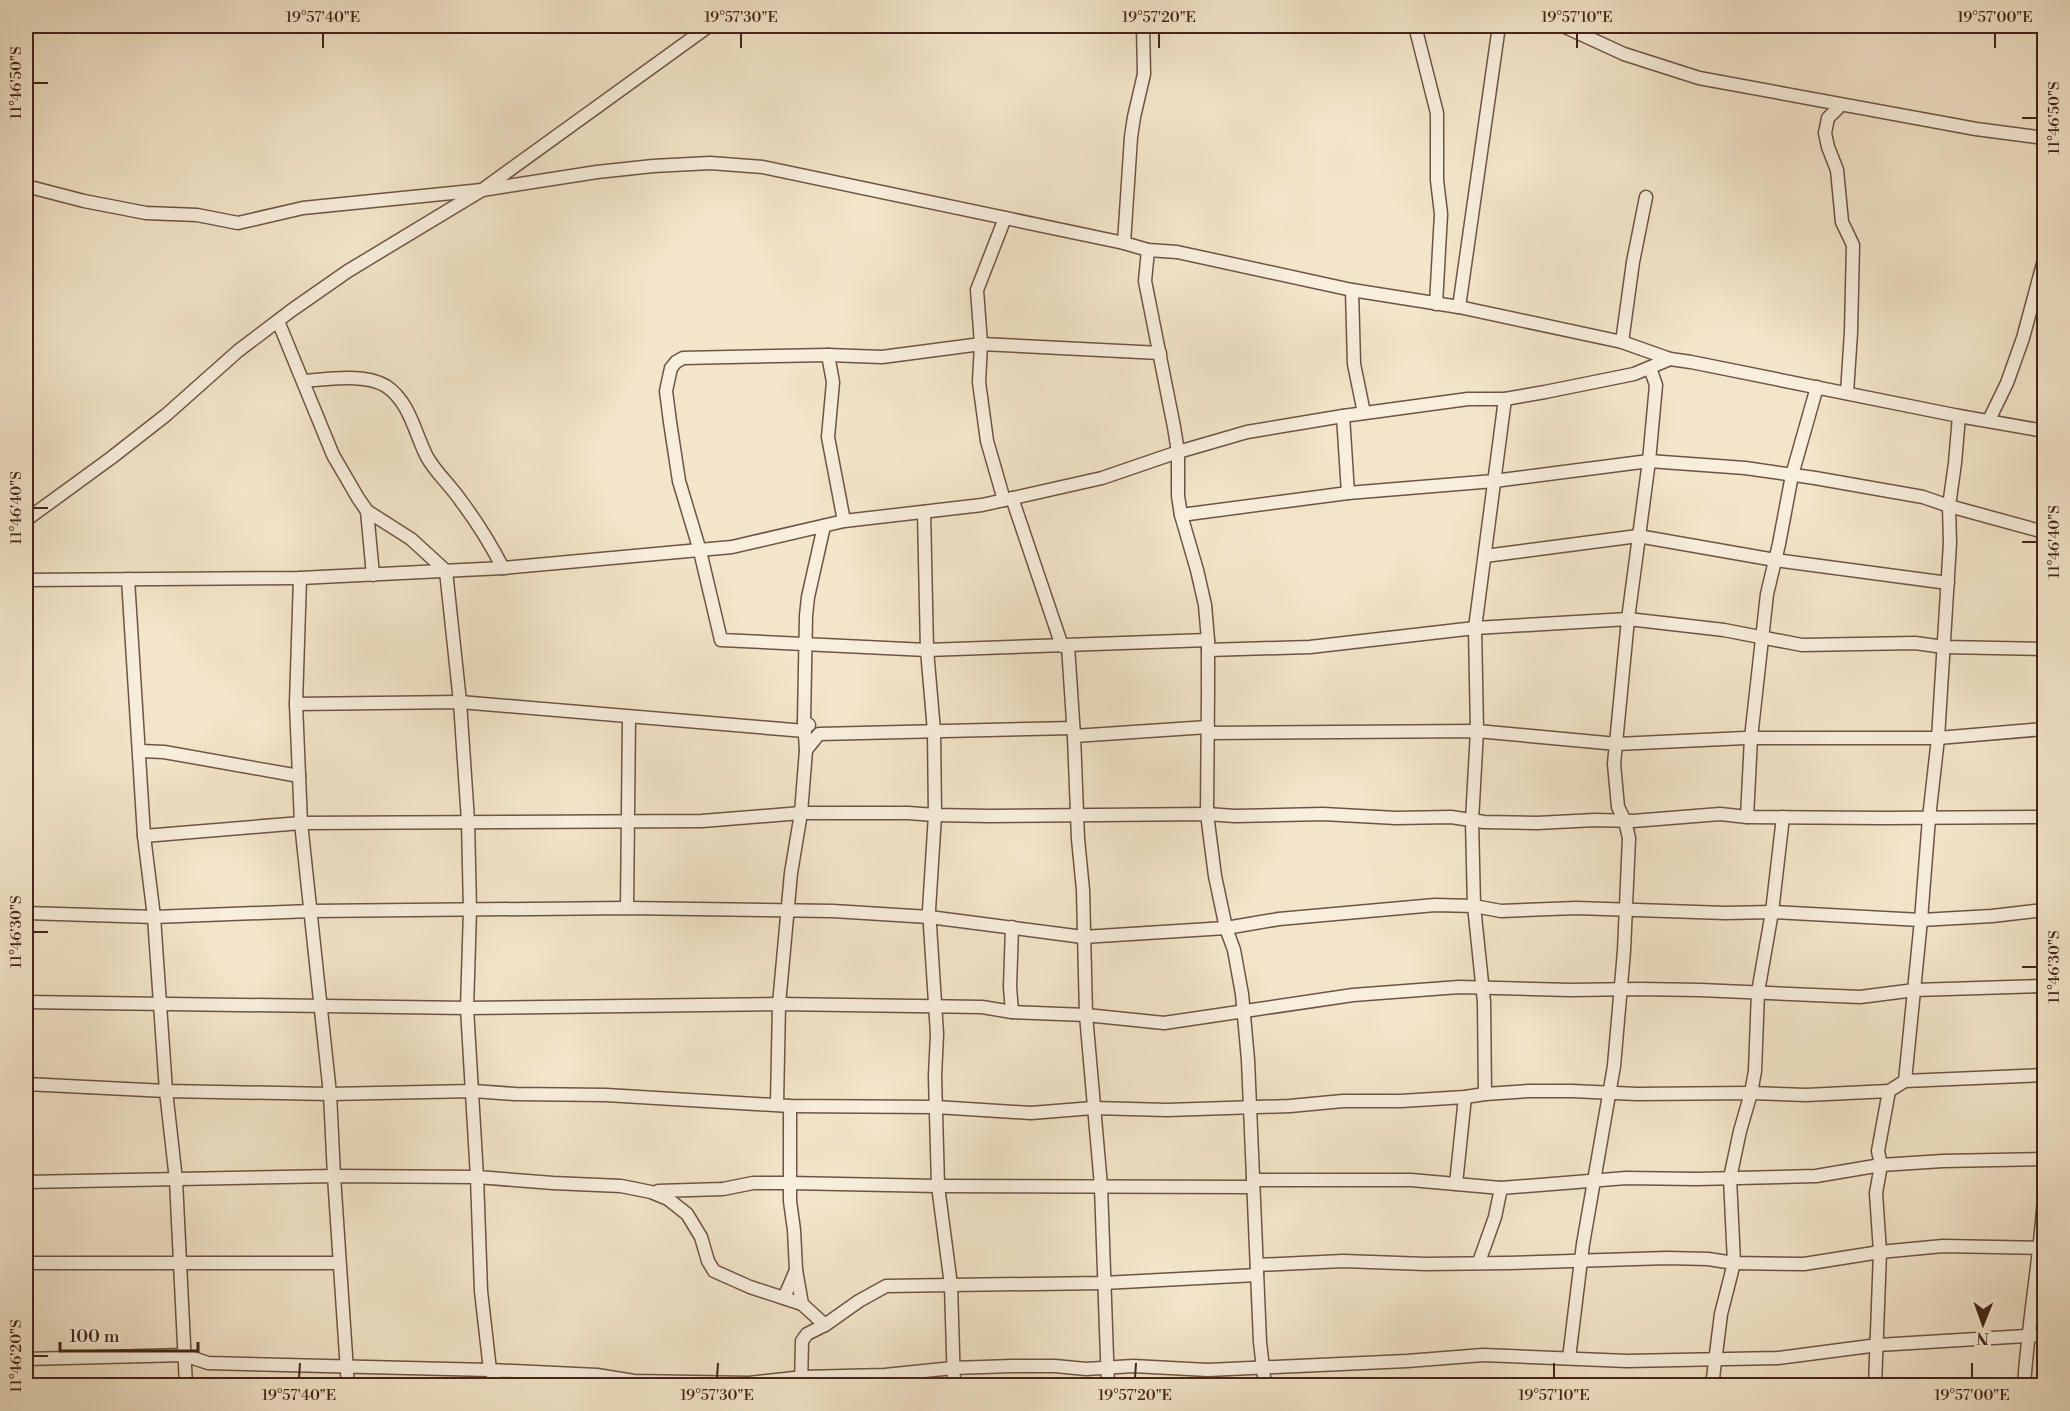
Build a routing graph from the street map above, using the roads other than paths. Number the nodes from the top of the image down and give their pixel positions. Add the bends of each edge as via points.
1 (709, 26) edge
2 (1143, 26) edge
3 (1415, 26) edge
4 (1499, 26) edge
5 (1563, 26) edge
6 (1841, 105) junction
7 (2044, 138) edge
8 (26, 186) edge
9 (482, 190) junction
10 (1646, 197) dead end
11 (1005, 218) junction
12 (1124, 243) junction
13 (1148, 250) junction
14 (2044, 260) edge
15 (1352, 290) junction
16 (1436, 304) junction
17 (1459, 307) junction
18 (278, 321) junction
19 (1622, 342) junction
20 (981, 344) junction
21 (1160, 352) junction
22 (828, 355) junction
23 (1670, 359) junction
24 (1650, 368) junction
25 (304, 381) junction
26 (1817, 387) junction
27 (1847, 393) junction
28 (1505, 399) junction
29 (1364, 413) junction
30 (1343, 416) junction
31 (1959, 416) junction
32 (1989, 420) junction
33 (2044, 431) edge
34 (1178, 452) junction
35 (1649, 461) junction
36 (1792, 475) junction
37 (1494, 481) junction
38 (1348, 494) junction
39 (1008, 499) junction
40 (1948, 506) junction
41 (368, 511) junction
42 (924, 512) junction
43 (1181, 515) junction
44 (26, 520) edge
45 (844, 521) junction
46 (824, 526) junction
47 (2044, 532) edge
48 (1638, 536) junction
49 (700, 551) junction
50 (1485, 556) junction
51 (1775, 560) junction
52 (503, 568) junction
53 (446, 571) junction
54 (373, 574) junction
55 (300, 578) junction
56 (128, 579) junction
57 (26, 580) edge
58 (1948, 583) junction
59 (1628, 619) junction
60 (1475, 628) junction
61 (1762, 639) junction
62 (807, 645) junction
63 (1208, 645) junction
64 (1065, 646) junction
65 (1944, 647) junction
66 (2044, 649) edge
67 (927, 650) junction
68 (460, 702) junction
69 (296, 704) junction
70 (629, 717) junction
71 (805, 726) junction
72 (2044, 729) edge
73 (1208, 730) junction
74 (934, 731) junction
75 (1477, 731) junction
76 (1073, 732) junction
77 (819, 734) junction
78 (1751, 738) junction
79 (1938, 738) junction
80 (1617, 744) junction
81 (806, 750) junction
82 (140, 752) junction
83 (299, 776) junction
84 (801, 813) junction
85 (1207, 814) junction
86 (935, 815) junction
87 (1077, 815) junction
88 (1747, 817) junction
89 (1783, 817) junction
90 (2044, 817) edge
91 (1929, 818) junction
92 (468, 820) junction
93 (1472, 820) junction
94 (626, 821) junction
95 (1625, 821) junction
96 (301, 823) junction
97 (144, 836) junction
98 (1473, 906) junction
99 (627, 908) junction
100 (310, 910) junction
101 (470, 910) junction
102 (789, 910) junction
103 (1626, 910) junction
104 (2044, 910) edge
105 (1772, 912) junction
106 (26, 913) edge
107 (154, 917) junction
108 (929, 917) junction
109 (1922, 920) junction
110 (1012, 927) junction
111 (1226, 928) junction
112 (1083, 937) junction
113 (2044, 986) edge
114 (1482, 988) junction
115 (1620, 989) junction
116 (1915, 990) junction
117 (1758, 992) junction
118 (26, 1002) edge
119 (160, 1003) junction
120 (779, 1004) junction
121 (320, 1005) junction
122 (934, 1007) junction
123 (466, 1008) junction
124 (1244, 1010) junction
125 (1012, 1012) junction
126 (1086, 1015) junction
127 (2044, 1075) edge
128 (1905, 1081) junction
129 (26, 1084) edge
130 (166, 1090) junction
131 (1888, 1091) junction
132 (473, 1092) junction
133 (1610, 1092) junction
134 (330, 1094) junction
135 (1485, 1094) junction
136 (1751, 1094) junction
137 (1465, 1097) junction
138 (777, 1104) junction
139 (790, 1106) junction
140 (936, 1107) junction
141 (1250, 1107) junction
142 (1093, 1108) junction
143 (2044, 1159) edge
144 (1881, 1165) junction
145 (334, 1176) junction
146 (477, 1177) junction
147 (1730, 1179) junction
148 (176, 1180) junction
149 (1595, 1180) junction
150 (26, 1182) edge
151 (790, 1183) junction
152 (1253, 1183) junction
153 (1456, 1184) junction
154 (938, 1186) junction
155 (1101, 1186) junction
156 (1501, 1188) junction
157 (651, 1192) junction
158 (2044, 1197) edge
159 (2042, 1248) edge
160 (1880, 1252) junction
161 (1581, 1261) junction
162 (1479, 1262) junction
163 (26, 1263) edge
164 (181, 1263) junction
165 (339, 1263) junction
166 (1734, 1263) junction
167 (796, 1270) junction
168 (1257, 1270) junction
169 (1104, 1283) junction
170 (951, 1285) junction
171 (784, 1298) junction
172 (802, 1304) junction
173 (825, 1325) junction
174 (2044, 1335) edge
175 (2027, 1336) junction
176 (1878, 1344) junction
177 (184, 1354) junction
178 (1569, 1358) junction
179 (1714, 1358) junction
180 (26, 1359) edge
181 (208, 1363) junction
182 (346, 1366) junction
183 (1263, 1367) junction
184 (953, 1368) junction
185 (1106, 1368) junction
186 (490, 1370) junction
187 (598, 1380) edge
188 (802, 1381) edge
189 (186, 1382) edge
190 (348, 1386) edge
191 (500, 1386) edge
192 (954, 1386) edge
193 (1108, 1386) edge
194 (1265, 1386) edge
195 (1712, 1386) edge
196 (1875, 1386) edge
197 (2024, 1386) edge

1 - 9 street
2 - 12 street via 1144,74 1131,137
3 - 16 street via 1437,113 1441,214
4 - 17 street
5 - 6 street via 1624,54 1699,78
6 - 7 street
6 - 27 street via 1828,117 1826,133 1837,170 1842,222 1853,245
8 - 9 street via 146,213 197,215 238,223 303,208
9 - 11 street via 597,172 710,163 763,167
9 - 18 street via 348,271
10 - 19 street
11 - 12 street
11 - 20 street via 977,290
12 - 13 street
13 - 15 street via 1177,252
13 - 21 street via 1145,281
14 - 32 street via 2023,338
15 - 16 street
15 - 29 street via 1354,364
16 - 17 street
17 - 19 street
18 - 25 street
18 - 44 street via 166,415
19 - 23 street
20 - 21 street
20 - 22 street via 882,357
20 - 39 street via 979,382 987,441
21 - 34 street
22 - 45 street via 833,382 828,437
22 - 49 street via 683,358 671,368 666,390 679,482
23 - 24 street
23 - 26 street
24 - 28 street
24 - 35 street via 1656,385
25 - 41 street via 333,455
25 - 52 street via 366,380 385,386 399,398 428,460 461,500
26 - 27 street
26 - 36 street
27 - 31 street
28 - 29 street via 1468,399
28 - 37 street
29 - 30 street
30 - 34 street via 1246,432
30 - 38 street
31 - 32 street
31 - 40 street
32 - 33 street
34 - 39 street via 1102,478
34 - 43 street
35 - 36 street
35 - 37 street
35 - 48 street
36 - 40 street via 1923,497
36 - 51 street
37 - 38 street
37 - 50 street
38 - 43 street
39 - 42 street
39 - 64 street
40 - 47 street
40 - 58 street
41 - 53 street via 411,539
41 - 54 street
42 - 45 street
42 - 67 street
43 - 63 street via 1197,570
45 - 46 street
46 - 49 street
46 - 62 street via 808,597
48 - 50 street
48 - 51 street
48 - 59 street
49 - 52 street
49 - 62 street via 722,640
50 - 60 street
51 - 58 street
51 - 61 street
52 - 53 street
53 - 54 street
53 - 68 street
54 - 55 street
55 - 56 street
55 - 69 street
56 - 57 street
56 - 82 street
58 - 65 street
59 - 60 street
59 - 61 street via 1724,630
59 - 80 street
60 - 63 street via 1310,647
60 - 75 street
61 - 65 street via 1802,645
61 - 78 street
62 - 67 street
62 - 71 street
63 - 64 street
63 - 73 street
64 - 67 street
64 - 76 street
65 - 66 street
65 - 79 street
67 - 74 street
68 - 69 street
68 - 70 street
68 - 92 street
69 - 83 street
70 - 71 street
70 - 94 street
71 - 77 street
71 - 81 street
72 - 79 street
73 - 75 street
73 - 76 street
73 - 85 street
74 - 76 street
74 - 77 street
74 - 86 street
75 - 80 street
75 - 93 street
76 - 87 street
77 - 81 street
78 - 79 street
78 - 80 street
78 - 88 street
79 - 91 street
80 - 95 street via 1614,764 1618,807
81 - 84 street
82 - 83 street via 164,752
82 - 97 street
83 - 96 street
84 - 86 street
84 - 94 street via 702,821
84 - 102 street
85 - 87 street
85 - 93 street
85 - 111 street
86 - 87 street
86 - 108 street
87 - 112 street
88 - 89 street
88 - 95 street via 1720,814
89 - 91 street
89 - 105 street
90 - 91 street
91 - 109 street
92 - 94 street
92 - 96 street
92 - 101 street
93 - 95 street
93 - 98 street
94 - 99 street
95 - 103 street via 1629,838
96 - 97 street
96 - 100 street
97 - 107 street
98 - 103 street via 1502,911
98 - 111 street via 1377,910
98 - 114 street
99 - 101 street
99 - 102 street
100 - 101 street
100 - 107 street
100 - 121 street
101 - 123 street
102 - 108 street
102 - 120 street
103 - 105 street
103 - 115 street
104 - 109 street
105 - 109 street
105 - 117 street
106 - 107 street
107 - 119 street
108 - 110 street
108 - 122 street
109 - 116 street
110 - 112 street
110 - 125 street
111 - 112 street
111 - 124 street via 1234,950
112 - 126 street
113 - 116 street
114 - 115 street
114 - 124 street via 1353,994
114 - 135 street
115 - 117 street
115 - 133 street
116 - 117 street via 1860,998
116 - 128 street
117 - 136 street
118 - 119 street
119 - 121 street
119 - 130 street
120 - 122 street
120 - 123 street
120 - 138 street
121 - 123 street
121 - 134 street
122 - 125 street
122 - 140 street
123 - 132 street
124 - 126 street via 1164,1023
124 - 141 street
125 - 126 street
126 - 142 street
127 - 128 street
128 - 131 street
129 - 130 street
130 - 134 street
130 - 148 street
131 - 136 street
131 - 144 street via 1878,1151
132 - 134 street
132 - 138 street
132 - 146 street
133 - 135 street
133 - 136 street
133 - 149 street
134 - 145 street
135 - 137 street
136 - 147 street
137 - 141 street
137 - 153 street
138 - 139 street
139 - 140 street
139 - 151 street
140 - 142 street via 1031,1113
140 - 154 street
141 - 142 street
141 - 152 street
142 - 155 street
143 - 144 street
144 - 147 street via 1816,1176
144 - 160 street via 1876,1193
145 - 146 street
145 - 148 street
145 - 165 street
146 - 157 street via 621,1186
146 - 186 street via 481,1291
147 - 149 street
147 - 166 street
148 - 150 street
148 - 164 street
149 - 156 street
149 - 161 street
151 - 154 street
151 - 157 street
151 - 167 street
152 - 153 street via 1411,1180
152 - 155 street
152 - 168 street
153 - 156 street
154 - 155 street
154 - 170 street
155 - 169 street
156 - 162 street
157 - 171 street via 687,1214 714,1271
158 - 159 street
159 - 160 street via 1943,1246
159 - 175 street
160 - 166 street via 1804,1264
160 - 176 street
161 - 162 street
161 - 166 street via 1667,1258
161 - 178 street
162 - 168 street via 1343,1261
163 - 164 street
164 - 165 street
164 - 177 street
165 - 182 street
166 - 179 street
167 - 171 street
167 - 172 street
168 - 169 street
168 - 183 street
169 - 170 street
169 - 185 street
170 - 173 street via 886,1286
170 - 184 street
171 - 172 street
172 - 173 street
173 - 188 street via 802,1341
174 - 175 street
175 - 176 street
175 - 197 street
176 - 179 street via 1778,1358
176 - 196 street
177 - 180 street
177 - 181 street
177 - 189 street
178 - 179 street
178 - 183 street via 1483,1354
179 - 195 street
181 - 182 street
181 - 189 street
182 - 186 street
182 - 190 street
183 - 185 street
183 - 194 street
184 - 185 street
184 - 188 street
184 - 192 street
185 - 193 street
186 - 187 street
186 - 191 street
187 - 188 street

